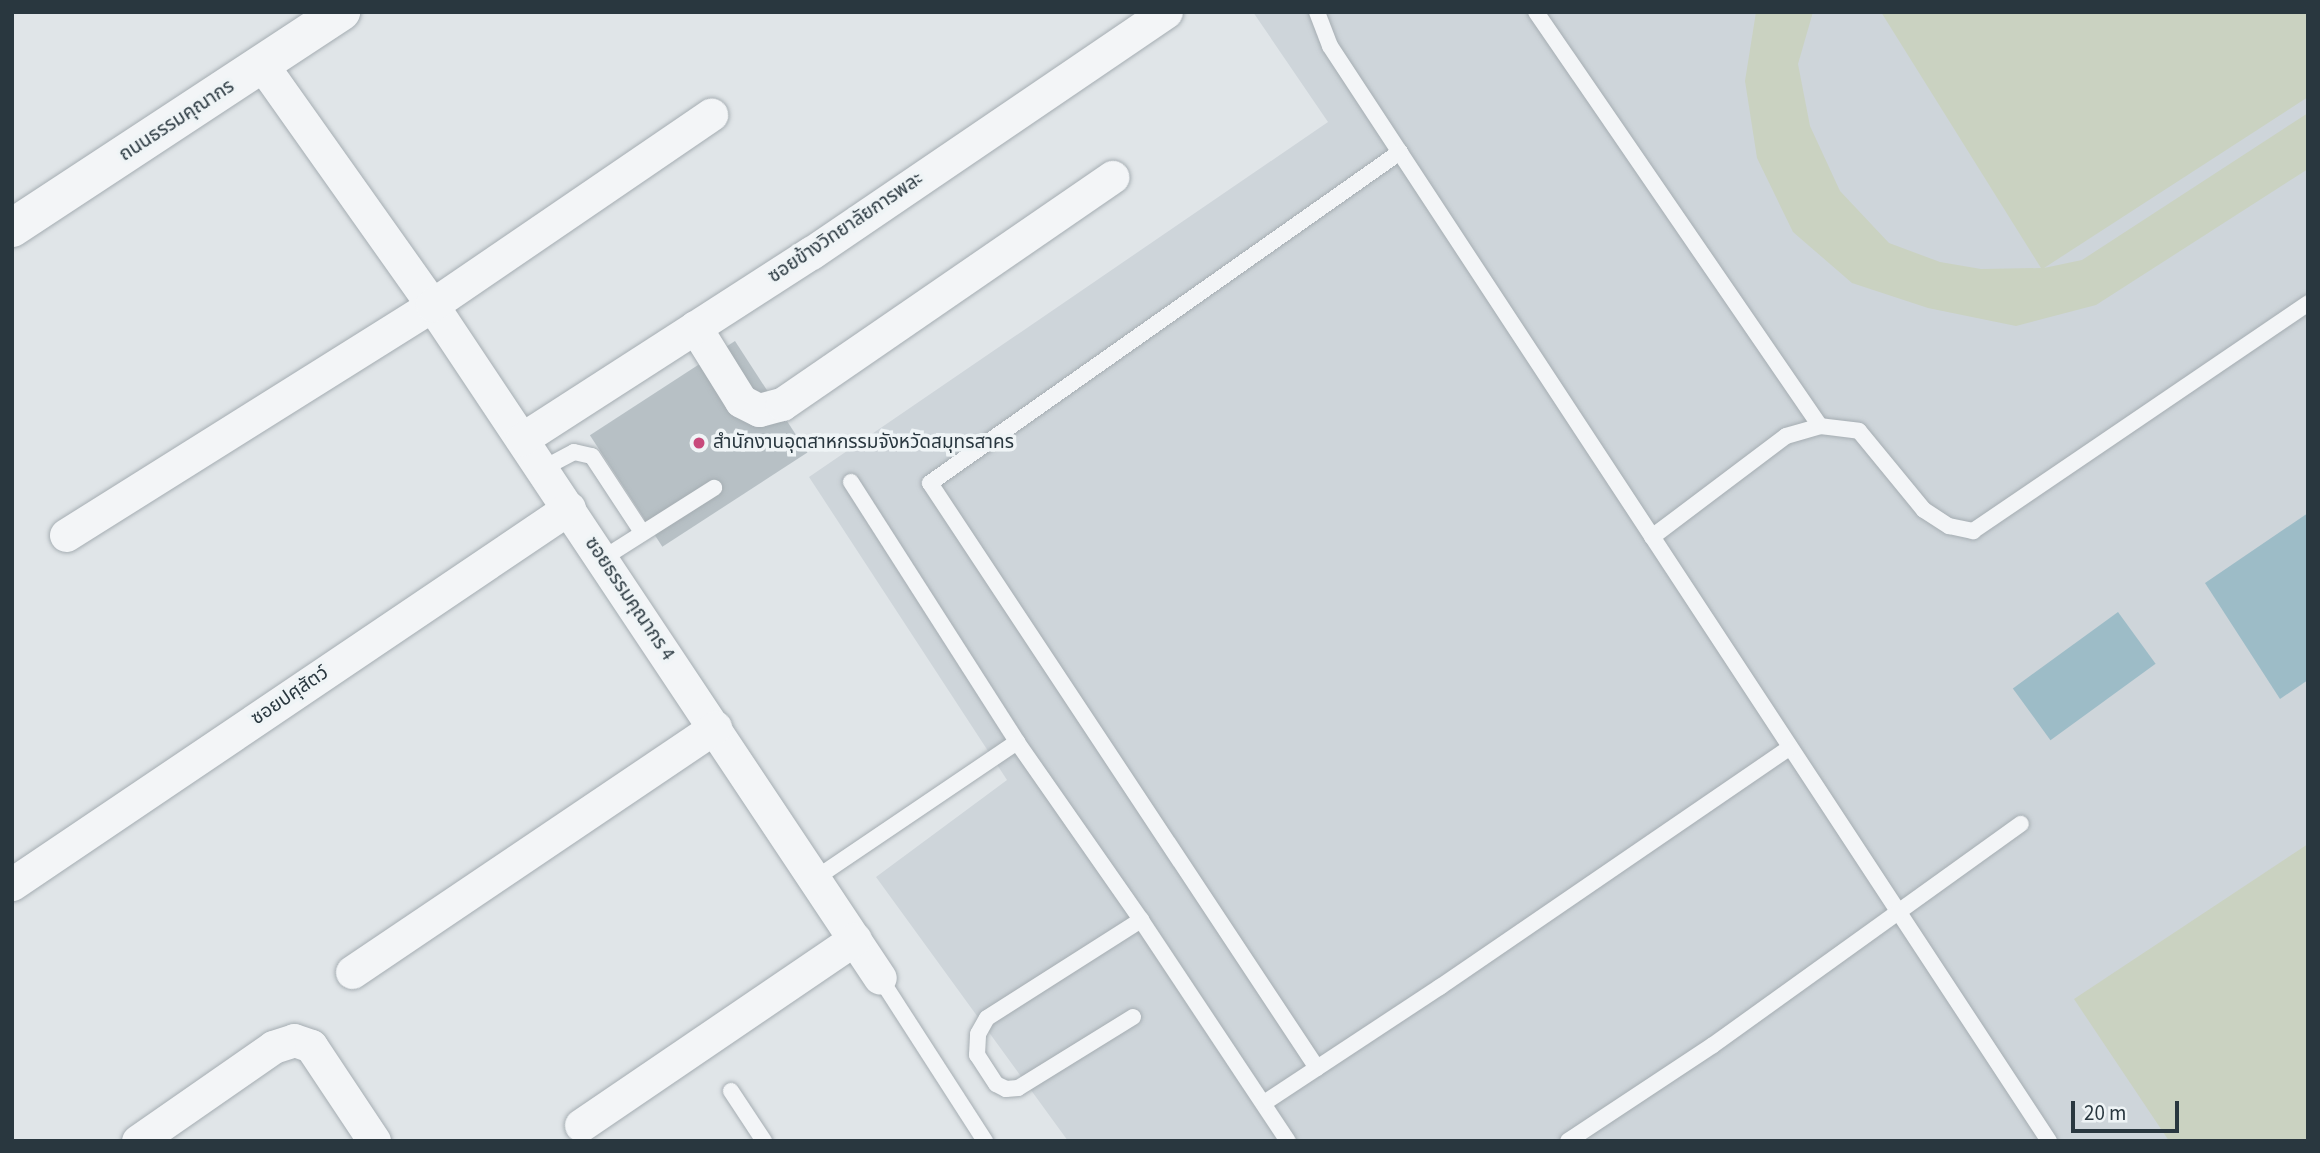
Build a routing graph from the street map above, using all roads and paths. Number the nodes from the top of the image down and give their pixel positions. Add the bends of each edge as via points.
1 (341, 12) edge
2 (1166, 12) edge
3 (1317, 12) edge
4 (1536, 12) edge
5 (263, 66) junction
6 (711, 115) dead end
7 (1399, 152) junction
8 (1112, 177) dead end
9 (12, 228) edge
10 (2308, 303) edge
11 (432, 305) junction
12 (695, 327) junction
13 (1820, 426) junction
14 (522, 439) junction
15 (542, 469) junction
16 (850, 482) dead end
17 (714, 488) dead end
18 (569, 508) junction
19 (642, 532) junction
20 (66, 535) dead end
21 (1652, 537) junction
22 (602, 559) junction
23 (715, 727) junction
24 (1017, 742) junction
25 (1789, 748) junction
26 (2021, 824) dead end
27 (816, 878) junction
28 (12, 884) edge
29 (1898, 911) junction
30 (1141, 920) junction
31 (855, 939) junction
32 (352, 972) dead end
33 (880, 978) joint
34 (1133, 1017) dead end
35 (1317, 1068) junction
36 (731, 1091) dead end
37 (1264, 1103) junction
38 (581, 1125) dead end
39 (138, 1141) edge
40 (374, 1141) edge
41 (764, 1141) edge
42 (985, 1141) edge
43 (1288, 1141) edge
44 (1567, 1141) edge
45 (2049, 1141) edge

1 - 5 street, ถนนธรรมคุณากร
2 - 12 street, ซอยข้างวิทยาลัยการพละ
3 - 7 lane via 1330,46
4 - 13 lane
5 - 9 street, ถนนธรรมคุณากร
5 - 11 street, ซอยธรรมคุณากร 4
6 - 11 street
7 - 21 lane
7 - 35 lane via 930,483
8 - 12 street via 782,404 759,410 741,401
10 - 13 lane via 1973,531 1949,526 1924,510 1860,431
11 - 14 street, ซอยธรรมคุณากร 4
11 - 20 street
12 - 14 street, ซอยข้างวิทยาลัยการพละ
13 - 21 lane via 1786,436
14 - 15 street, ซอยธรรมคุณากร 4
15 - 18 street, ซอยธรรมคุณากร 4
15 - 19 lane via 574,452 592,456
16 - 24 lane
17 - 19 lane
18 - 22 street, ซอยธรรมคุณากร 4
18 - 28 street, ซอยปศุสัตว์
19 - 22 lane
21 - 25 lane
22 - 23 street, ซอยธรรมคุณากร 4
23 - 27 street, ซอยธรรมคุณากร 4
23 - 32 street
24 - 27 lane
24 - 30 lane
25 - 29 lane
25 - 35 lane
26 - 29 lane
27 - 31 street, ซอยธรรมคุณากร 4
29 - 44 lane via 1713,1045
29 - 45 lane
30 - 34 lane via 987,1018 978,1034 977,1055 996,1084 1006,1090 1018,1088
30 - 37 lane
31 - 33 street, ซอยธรรมคุณากร 4
31 - 38 street
33 - 42 lane, ซอยธรรมคุณากร 4
35 - 37 lane
36 - 41 lane
37 - 43 lane
39 - 40 street via 273,1047 294,1041 311,1045

